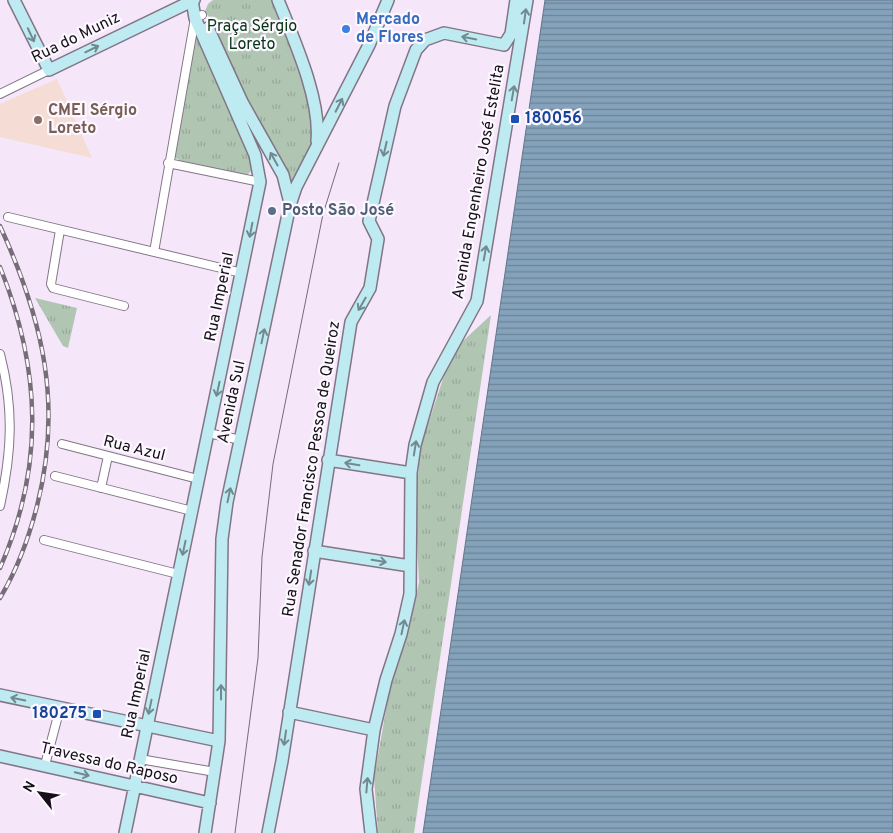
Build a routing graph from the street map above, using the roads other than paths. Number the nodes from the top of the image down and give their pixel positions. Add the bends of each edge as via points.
1 (14, 0) edge
2 (193, 0) edge
3 (278, 0) edge
4 (388, 0) edge
5 (516, 0) edge
6 (527, 0) edge
7 (174, 9) junction
8 (197, 16) junction
9 (504, 45) junction
10 (517, 68) junction
11 (48, 70) junction
12 (0, 94) edge
13 (317, 148) junction
14 (168, 163) junction
15 (260, 182) junction
16 (290, 205) junction
17 (8, 218) dead end
18 (60, 230) junction
19 (154, 252) junction
20 (242, 272) junction
21 (124, 306) dead end
22 (0, 354) edge
23 (208, 434) junction
24 (241, 440) junction
25 (62, 444) dead end
26 (108, 456) junction
27 (328, 460) junction
28 (411, 473) junction
29 (55, 476) dead end
30 (198, 479) junction
31 (101, 488) junction
32 (0, 506) edge
33 (192, 510) junction
34 (44, 540) dead end
35 (314, 551) junction
36 (410, 566) junction
37 (178, 574) junction
38 (0, 695) edge
39 (60, 708) junction
40 (289, 712) junction
41 (146, 726) junction
42 (374, 730) junction
43 (220, 741) junction
44 (0, 756) edge
45 (140, 759) junction
46 (46, 765) junction
47 (215, 772) junction
48 (135, 788) junction
49 (210, 803) junction
50 (125, 833) edge
51 (205, 833) edge
52 (268, 833) edge
53 (371, 833) edge

1 -> 11 main road
2 - 7 main road, Rua do Muniz
2 - 8 main road, Rua Imperial
3 - 13 main road via 317,111
13 -> 4 main road, Avenida Sul via 369,46
5 - 9 main road via 510,34
10 -> 6 main road, Avenida Engenheiro José Estelita
7 - 8 main road
11 -> 7 main road, Rua do Muniz
8 - 14 street
8 - 15 main road, Rua Imperial via 255,155
16 -> 8 main road, Rua Imperial via 283,175
9 - 10 main road via 514,53
9 -> 27 main road, Rua Senador Francisco Pessoa de Queiroz via 444,33 425,40 416,50 395,106 369,221 378,239 374,265 370,288 351,322
28 -> 10 main road, Avenida Engenheiro José Estelita via 421,420 433,382 477,301
11 - 12 street, Rua do Muniz
13 - 16 main road, Avenida Sul
14 - 15 street
14 - 19 street
15 -> 20 main road, Rua Imperial
24 -> 16 main road, Avenida Sul
17 - 18 street
18 - 19 street
18 - 21 street via 53,288
19 - 20 street
20 -> 23 main road, Rua Imperial
22 - 32 street via 9,396 11,429
23 - 24 street
23 - 30 main road, Rua Imperial
43 -> 24 main road, Avenida Sul via 222,539
25 - 26 street, Rua Azul
26 - 30 street, Rua Azul
26 - 31 street
28 -> 27 main road
27 - 35 main road, Rua Senador Francisco Pessoa de Queiroz
28 - 36 main road, Avenida Engenheiro José Estelita
29 - 31 street
30 - 33 main road, Rua Imperial
31 - 33 street
33 -> 37 main road, Rua Imperial
34 - 37 street
35 -> 36 main road
35 -> 40 main road, Rua Senador Francisco Pessoa de Queiroz
42 -> 36 main road, Avenida Engenheiro José Estelita via 402,634 410,594
37 -> 41 main road, Rua Imperial
39 -> 38 main road
39 - 41 main road
39 - 46 street
40 - 42 main road
40 -> 52 main road, Rua Senador Francisco Pessoa de Queiroz
41 - 43 main road
41 - 45 main road, Rua Imperial
53 -> 42 main road, Avenida Engenheiro José Estelita via 366,789
43 - 47 main road, Avenida Sul
44 - 46 main road, Travessa do Raposo
45 - 47 street
45 - 48 main road, Rua Imperial
46 -> 48 main road, Travessa do Raposo
47 - 49 main road, Avenida Sul
48 - 49 main road, Travessa do Raposo
48 - 50 main road, Rua Imperial
49 - 51 main road, Avenida Sul

